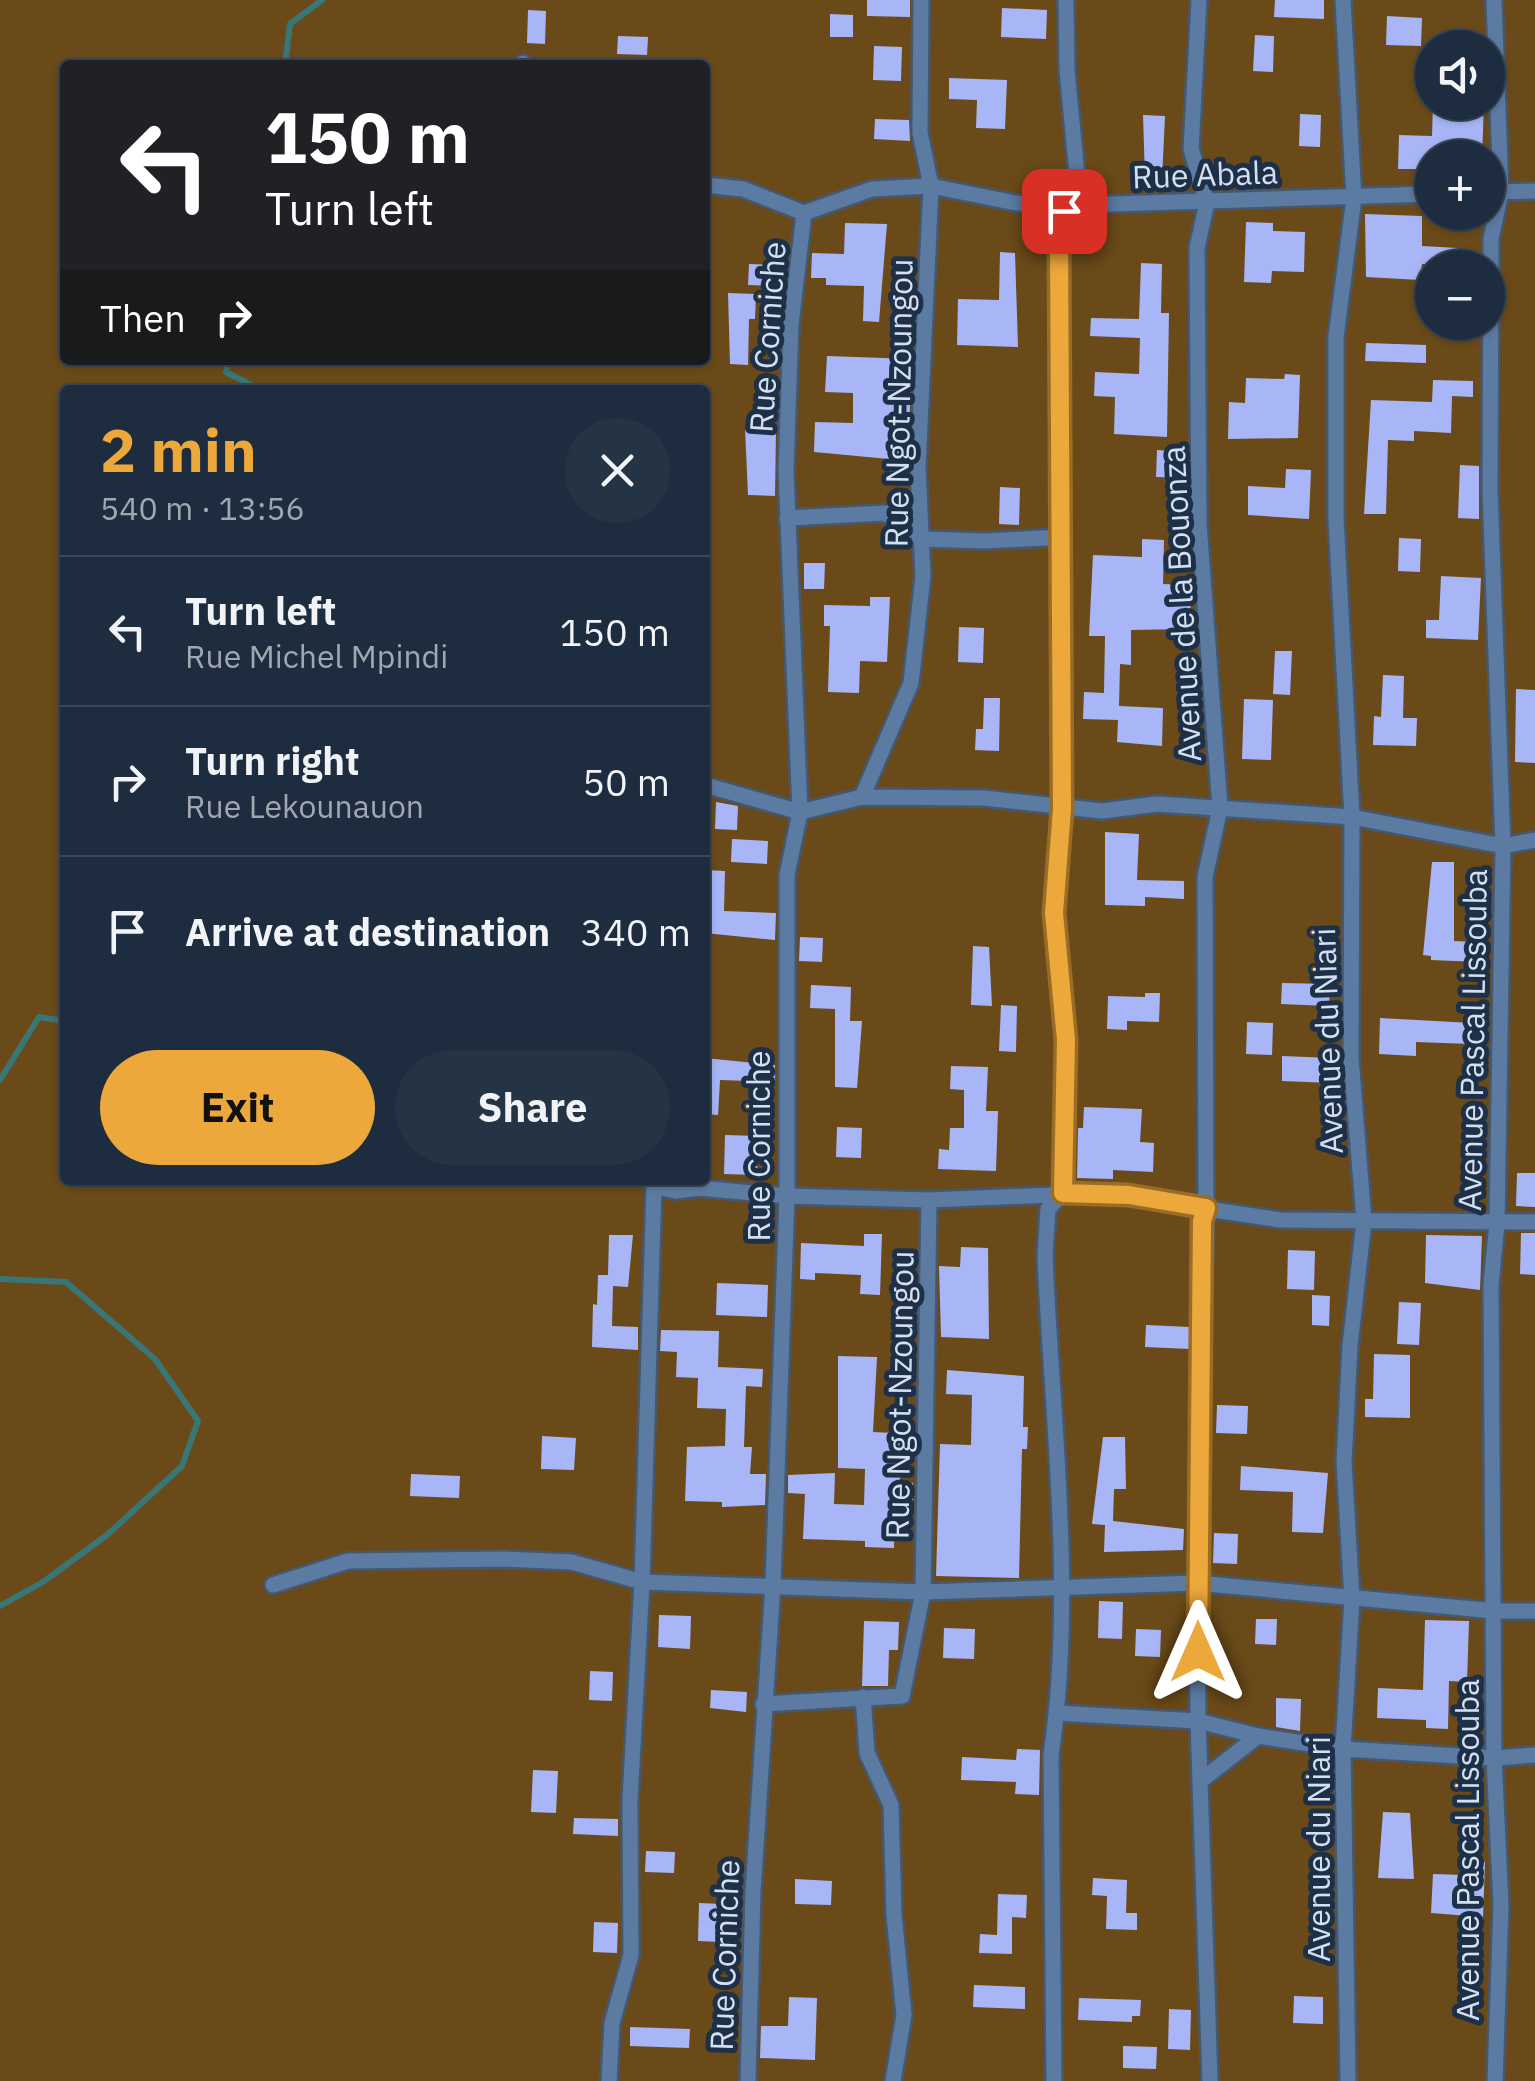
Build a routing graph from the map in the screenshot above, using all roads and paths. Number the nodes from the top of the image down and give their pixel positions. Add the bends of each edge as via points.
1 (921, 0) edge
2 (1066, 0) edge
3 (1198, 0) edge
4 (1343, 0) edge
5 (1494, 0) edge
6 (1494, 140) edge
7 (710, 186) edge
8 (930, 186) junction
9 (1535, 191) edge
10 (1505, 192) edge
11 (1415, 195) edge
12 (1354, 198) junction
13 (1206, 202) junction
14 (1080, 205) junction
15 (804, 213) junction
16 (1492, 230) edge
17 (787, 518) junction
18 (1063, 537) junction
19 (922, 539) junction
20 (710, 786) edge
21 (862, 797) junction
22 (1220, 808) junction
23 (1062, 809) junction
24 (800, 812) junction
25 (1352, 817) junction
26 (1535, 840) edge
27 (1503, 846) junction
28 (1063, 1193) junction
29 (787, 1196) junction
30 (929, 1200) junction
31 (1206, 1208) junction
32 (1364, 1221) junction
33 (1535, 1222) edge
34 (1497, 1224) junction
35 (642, 1582) junction
36 (1198, 1583) junction
37 (773, 1584) junction
38 (1060, 1584) junction
39 (273, 1585) dead end
40 (923, 1592) junction
41 (1352, 1599) junction
42 (1535, 1610) edge
43 (1495, 1611) junction
44 (863, 1698) junction
45 (763, 1704) junction
46 (1057, 1714) junction
47 (1198, 1721) junction
48 (1258, 1736) junction
49 (1343, 1750) junction
50 (1535, 1756) edge
51 (1494, 1758) junction
52 (1203, 1779) junction
53 (609, 2081) edge
54 (748, 2081) edge
55 (893, 2081) edge
56 (1054, 2081) edge
57 (1210, 2081) edge
58 (1348, 2081) edge
59 (1495, 2081) edge

1 - 8 street, Rue Ngot-Nzoungou via 920,133
2 - 14 street
3 - 13 street, Avenue de la Bouonza via 1191,148
4 - 12 street, Avenue du Niari
5 - 6 street, Avenue Pascal Lissouba
7 - 15 street via 743,189
8 - 14 street, Rue Abala via 1016,203
8 - 15 street, Rue Abala via 872,190
8 - 19 street, Rue Ngot-Nzoungou via 918,468
9 - 10 street
11 - 12 street, Rue Abala
12 - 13 street, Rue Abala
12 - 25 street, Avenue du Niari via 1336,337 1335,403
13 - 14 street, Rue Abala
13 - 22 street, Avenue de la Bouonza via 1197,248 1199,523
14 - 18 street via 1064,211 1059,240
15 - 17 street, Rue Corniche via 791,325
16 - 27 street, Avenue Pascal Lissouba via 1490,491
17 - 19 street via 885,512
17 - 24 street, Rue Corniche
18 - 19 street
18 - 23 street
19 - 21 street, Rue Ngot-Nzoungou via 911,684
20 - 24 street
21 - 23 street via 984,798
21 - 24 street
22 - 23 street
22 - 25 street
22 - 31 street, Avenue de la Bouonza via 1205,876
23 - 28 street via 1054,913 1066,1040
24 - 29 street, Rue Corniche via 786,875
25 - 27 street
25 - 32 street, Avenue du Niari via 1348,988
26 - 27 street
27 - 34 street, Avenue Pascal Lissouba
28 - 30 street
28 - 31 street
28 - 38 street via 1048,1209 1045,1257
29 - 30 street
29 - 35 street via 654,1186
29 - 37 street, Rue Corniche
30 - 40 street, Rue Ngot-Nzoungou
31 - 32 street via 1281,1220
31 - 36 street, Avenue de la Bouonza
32 - 34 street
32 - 41 street, Avenue du Niari via 1346,1404
33 - 34 street
34 - 43 street, Avenue Pascal Lissouba via 1491,1285
35 - 37 street
35 - 39 street via 572,1562 403,1557 348,1560
35 - 53 street via 630,1799 631,1955 612,2024
36 - 38 street
36 - 41 street
36 - 47 street, Avenue de la Bouonza
37 - 40 street
37 - 45 street, Rue Corniche
38 - 40 street
38 - 46 street
40 - 44 street, Rue Ngot-Nzoungou via 902,1696
41 - 43 street
41 - 49 street, Avenue du Niari
42 - 43 street
43 - 51 street, Avenue Pascal Lissouba
44 - 45 street
44 - 55 street via 868,1753 892,1805 904,2015
45 - 54 street, Rue Corniche
46 - 47 street
46 - 56 street via 1051,1756
47 - 48 street
47 - 52 street, Avenue de la Bouonza
48 - 49 street
48 - 52 street
49 - 51 street
49 - 58 street, Avenue du Niari
50 - 51 street
51 - 59 street, Avenue Pascal Lissouba via 1502,1905
52 - 57 street, Avenue de la Bouonza

